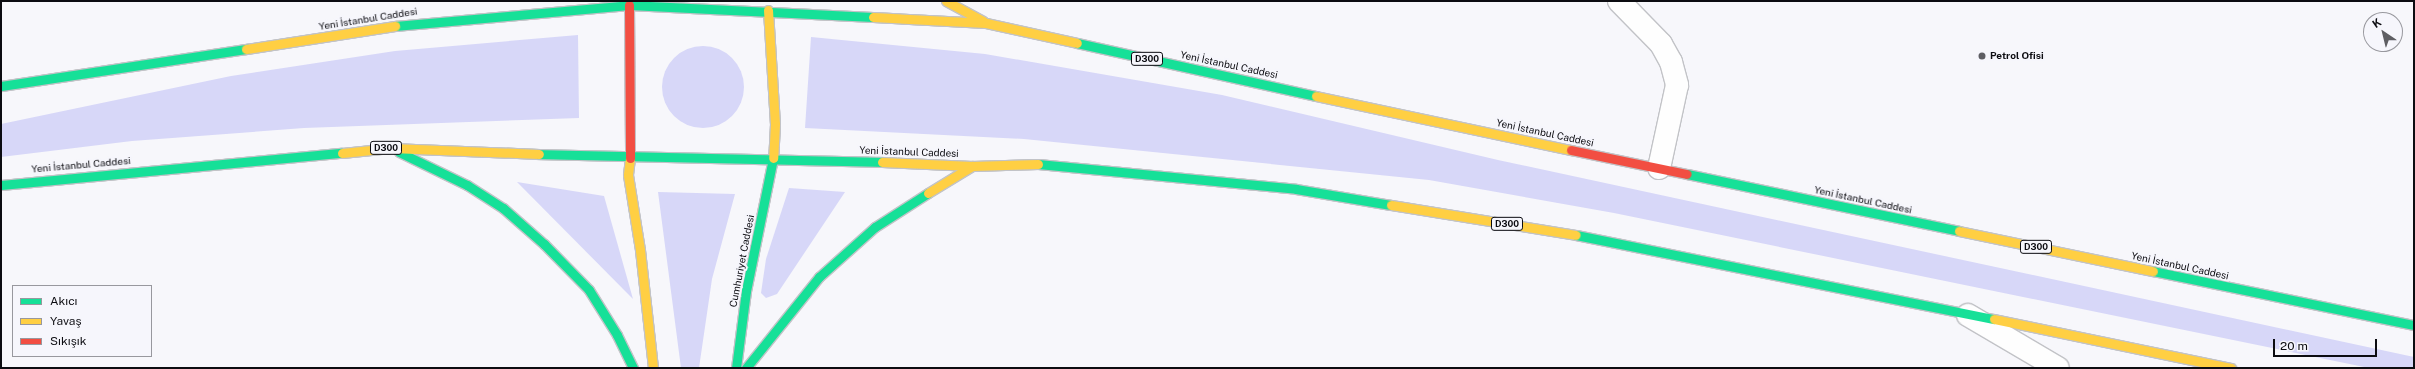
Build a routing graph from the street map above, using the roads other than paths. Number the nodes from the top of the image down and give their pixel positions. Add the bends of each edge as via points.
1 (946, 1) edge
2 (1619, 1) edge
3 (629, 5) junction
4 (449, 10) dead end
5 (768, 10) junction
6 (420, 22) junction
7 (986, 23) junction
8 (1, 86) edge
9 (390, 148) junction
10 (630, 158) junction
11 (773, 158) junction
12 (972, 166) junction
13 (1659, 168) junction
14 (1, 185) edge
15 (1965, 313) junction
16 (2414, 325) edge
17 (634, 368) edge
18 (653, 368) edge
19 (736, 368) edge
20 (746, 368) edge
21 (2058, 368) edge
22 (2231, 368) edge

1 - 7 main road
2 - 13 street via 1661,44 1671,62 1677,84
3 - 5 main road, Yeni İstanbul Caddesi / D300
3 - 6 main road, Yeni İstanbul Caddesi / D300
3 - 10 main road
4 - 6 main road
5 - 7 main road, Yeni İstanbul Caddesi / D300 via 876,19
5 - 11 main road, Cumhuriyet Caddesi via 775,124
6 - 8 main road, Yeni İstanbul Caddesi / D300
7 - 13 main road, Yeni İstanbul Caddesi / D300
9 - 10 main road, Yeni İstanbul Caddesi / D300
9 - 14 main road, Yeni İstanbul Caddesi / D300
9 - 17 main road via 467,185 497,204 544,244 589,290
10 - 11 main road, Yeni İstanbul Caddesi / D300
10 - 18 main road via 628,175 640,250
11 - 12 main road, Yeni İstanbul Caddesi / D300
11 - 19 main road, Cumhuriyet Caddesi via 746,291
12 - 15 main road, Yeni İstanbul Caddesi / D300 via 1023,163 1296,189 1618,242
12 - 20 main road via 893,215 849,249 818,278
13 - 16 main road, Yeni İstanbul Caddesi / D300
15 - 21 street
15 - 22 main road, Yeni İstanbul Caddesi / D300

